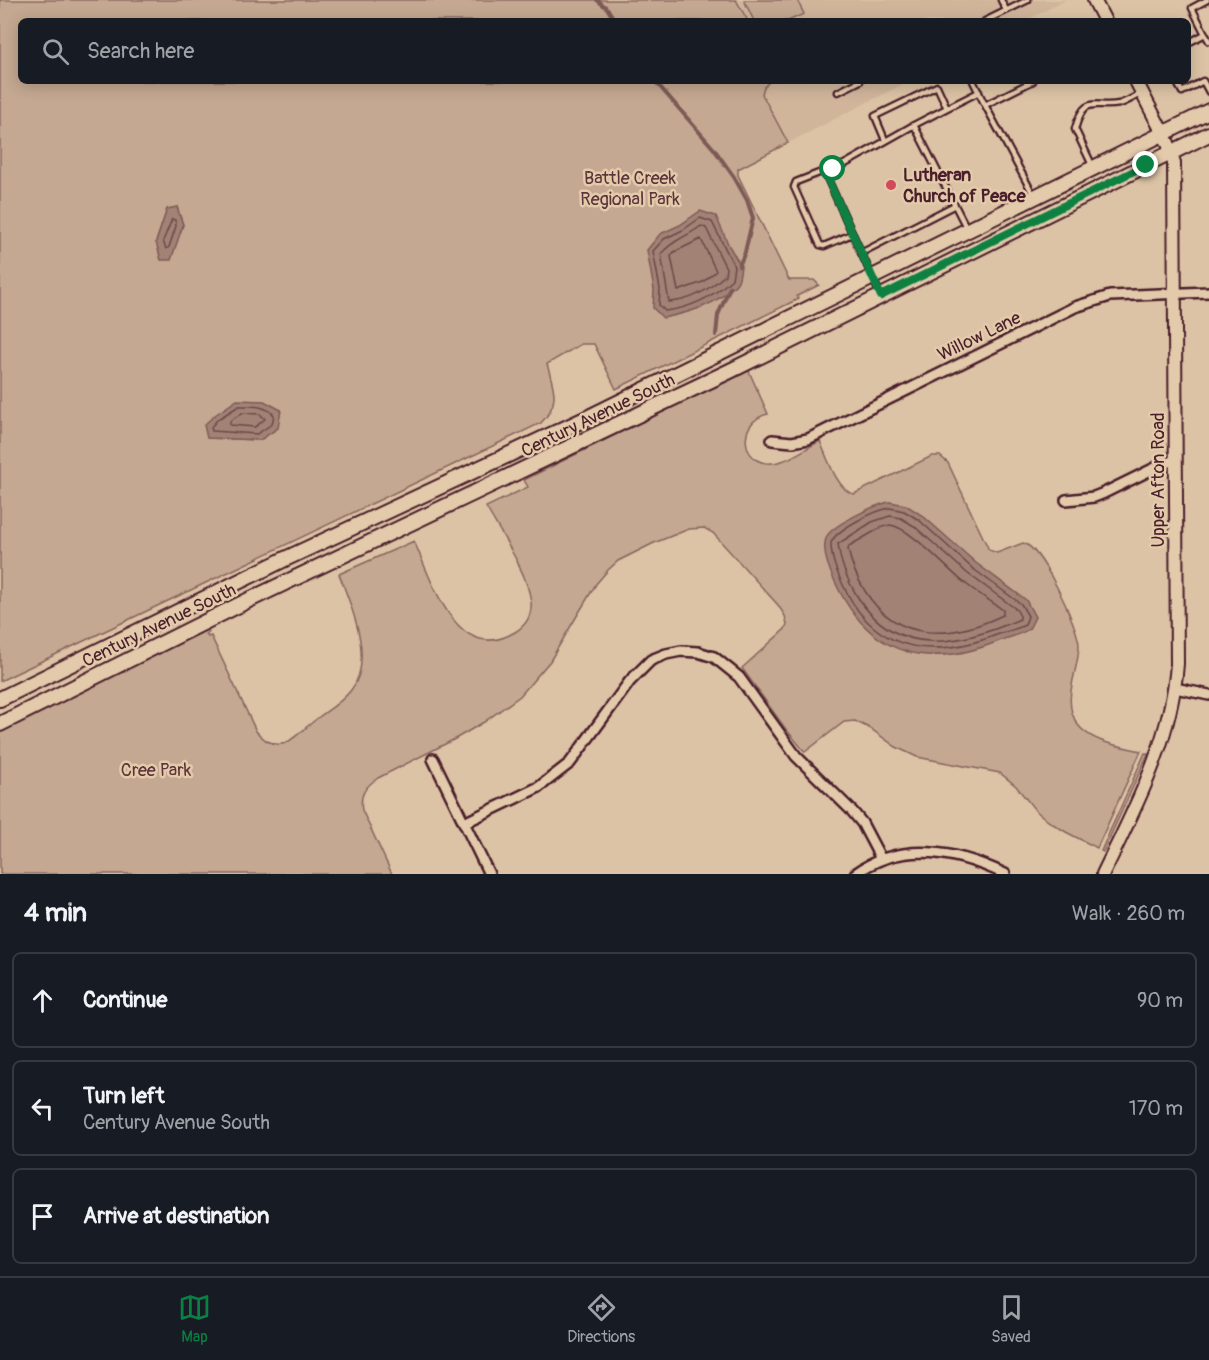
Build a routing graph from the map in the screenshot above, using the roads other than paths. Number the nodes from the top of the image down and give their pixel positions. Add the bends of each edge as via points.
1 (1001, 0) edge
2 (1028, 0) edge
3 (1094, 0) edge
4 (1207, 0) edge
5 (1006, 10) junction
6 (990, 18) edge
7 (1103, 18) edge
8 (1205, 34) junction
9 (1191, 41) edge
10 (1209, 41) edge
11 (1209, 78) edge
12 (1203, 81) junction
13 (854, 84) edge
14 (975, 84) edge
15 (1027, 84) edge
16 (1138, 84) edge
17 (1178, 84) edge
18 (838, 92) dead end
19 (979, 92) junction
20 (1209, 92) edge
21 (1142, 93) junction
22 (985, 105) junction
23 (947, 108) junction
24 (1209, 111) edge
25 (914, 125) junction
26 (1163, 134) junction
27 (1209, 134) edge
28 (885, 140) junction
29 (1172, 153) junction
30 (1093, 167) junction
31 (824, 171) junction
32 (1034, 197) junction
33 (955, 205) junction
34 (968, 230) junction
35 (852, 234) junction
36 (861, 253) junction
37 (872, 277) junction
38 (1175, 292) junction
39 (1209, 292) edge
40 (881, 296) junction
41 (772, 440) dead end
42 (1176, 460) junction
43 (1066, 500) dead end
44 (1175, 688) junction
45 (1209, 695) edge
46 (0, 699) edge
47 (0, 724) edge
48 (433, 759) dead end
49 (464, 823) junction
50 (880, 859) junction
51 (489, 874) edge
52 (855, 874) edge
53 (1005, 874) edge
54 (1103, 874) edge

1 - 5 lane
2 - 5 lane
3 - 7 street
4 - 8 lane via 1192,8
5 - 6 lane
8 - 9 lane
8 - 10 lane
11 - 12 lane
12 - 17 lane via 1182,92
12 - 20 lane
13 - 18 lane
14 - 19 lane
15 - 22 lane
16 - 21 street, Upper Afton Road
19 - 22 lane
19 - 23 lane
21 - 26 street, Upper Afton Road
21 - 30 lane via 1122,103 1096,103 1085,108 1075,129
22 - 32 lane
23 - 25 lane
23 - 28 lane via 937,86 877,115
24 - 26 main road, Century Avenue South
25 - 28 lane
25 - 33 lane
26 - 29 street, Upper Afton Road
26 - 30 main road, Century Avenue South
27 - 29 main road, Century Avenue South
28 - 31 lane via 845,164
29 - 38 street, Upper Afton Road
29 - 40 main road, Century Avenue South
30 - 32 main road, Century Avenue South
31 - 35 lane
31 - 35 lane via 794,186 820,245
32 - 34 main road, Century Avenue South
33 - 34 lane
33 - 36 lane
34 - 37 main road, Century Avenue South
35 - 36 lane
36 - 37 lane
37 - 40 lane
37 - 46 main road, Century Avenue South
38 - 39 street, Willow Lane
38 - 41 street, Willow Lane via 1110,296 1076,307 808,439
38 - 42 street, Upper Afton Road
40 - 47 main road, Century Avenue South
42 - 43 street via 1104,494
42 - 44 street, Upper Afton Road
44 - 45 street
44 - 54 street, Upper Afton Road via 1158,756
48 - 49 street
49 - 50 street via 539,787 570,763 630,681 651,660 681,651 698,652 714,657 739,677 796,756 862,823
49 - 51 street
50 - 52 street
50 - 53 street via 921,852 950,854

